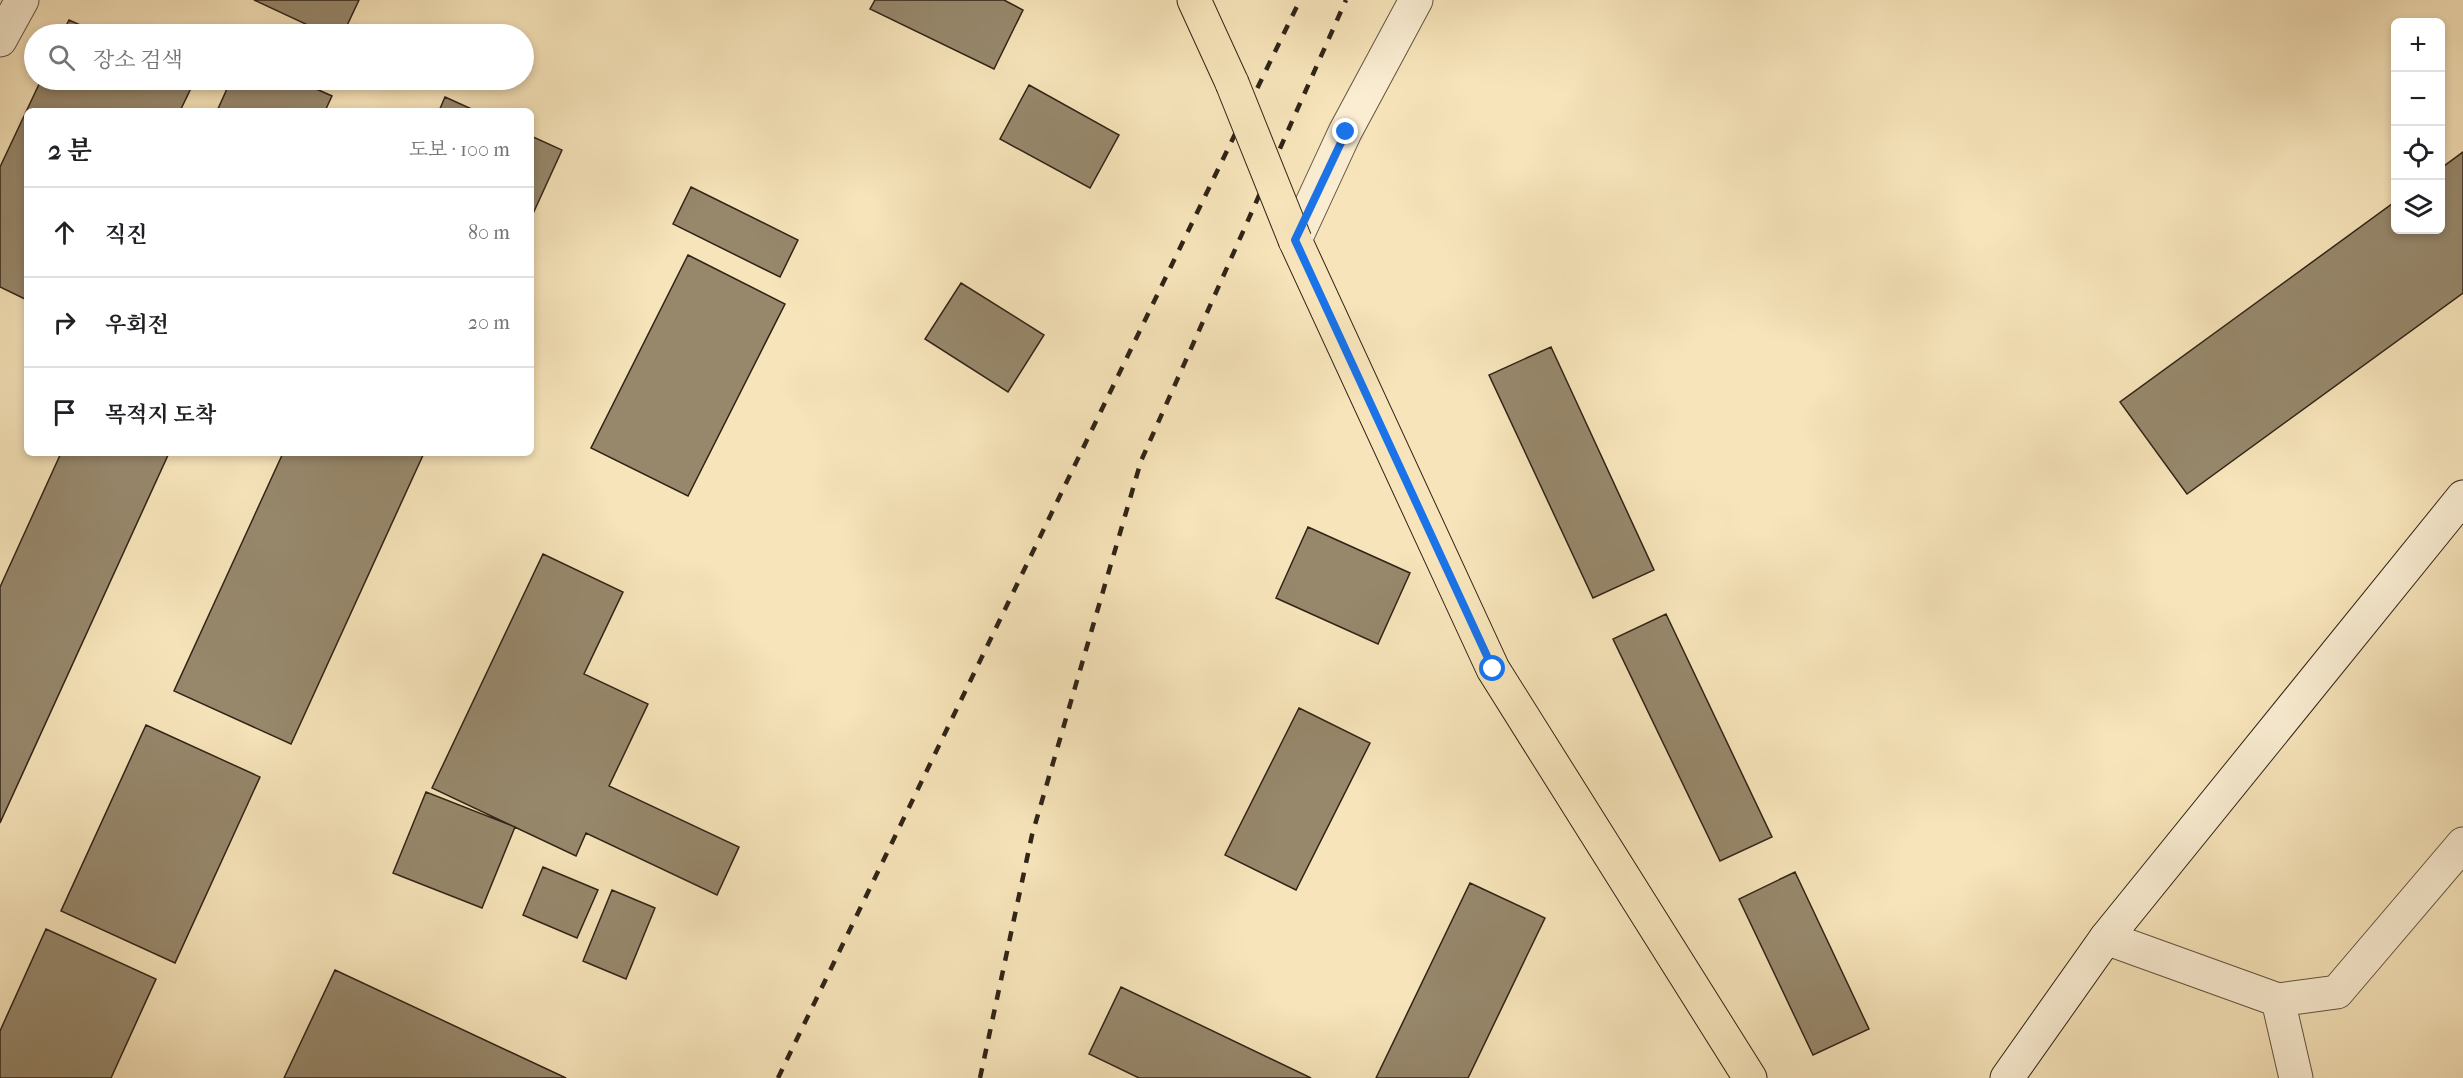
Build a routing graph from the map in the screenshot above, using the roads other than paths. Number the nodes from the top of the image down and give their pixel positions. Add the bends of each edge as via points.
1 (22, 0) edge
2 (1194, 0) edge
3 (1416, 0) edge
4 (0, 40) edge
5 (1295, 240) junction
6 (2463, 497) edge
7 (2463, 844) edge
8 (2106, 938) junction
9 (2278, 1000) junction
10 (1750, 1078) edge
11 (2007, 1078) edge
12 (2296, 1078) edge

1 - 4 street
2 - 5 main road, bridge via 1232,82
3 - 5 street via 1346,132
5 - 10 main road via 1493,669
6 - 8 street
7 - 9 street via 2337,992
8 - 9 street
8 - 11 street
9 - 12 street

